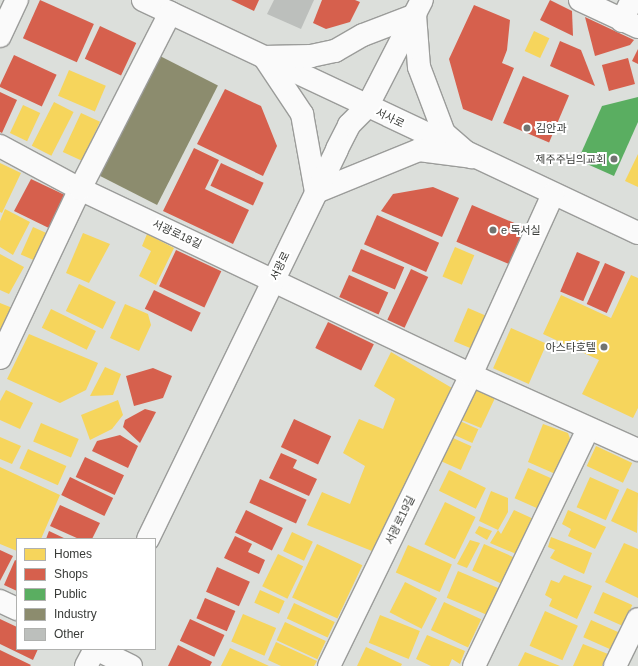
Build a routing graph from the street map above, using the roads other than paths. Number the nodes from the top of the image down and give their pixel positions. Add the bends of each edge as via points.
1 (17, 0) edge
2 (143, 0) edge
3 (580, 0) edge
4 (632, 0) edge
5 (418, 7) edge
6 (170, 13) junction
7 (630, 24) edge
8 (0, 36) edge
9 (264, 57) junction
10 (367, 107) junction
11 (0, 146) edge
12 (472, 157) junction
13 (80, 189) junction
14 (316, 192) junction
15 (552, 194) junction
16 (638, 233) edge
17 (274, 280) junction
18 (0, 358) edge
19 (471, 375) junction
20 (588, 429) junction
21 (636, 443) edge
22 (148, 538) edge
23 (0, 601) edge
24 (16, 609) edge
25 (638, 619) edge
26 (94, 650) edge
27 (97, 650) edge
28 (86, 666) edge
29 (131, 666) edge
30 (328, 666) edge
31 (474, 666) edge
32 (615, 666) edge

1 - 8 street
2 - 6 street, 서사로
3 - 7 street
4 - 7 street
5 - 9 street via 335,51 311,56
5 - 10 street, 서광로
5 - 12 street via 419,67 442,127
6 - 9 street, 서사로
6 - 13 street
9 - 10 street, 서사로
9 - 14 street via 302,114
10 - 12 street, 서사로
10 - 14 street, 서광로 via 349,125
11 - 13 street, 서광로18길
12 - 14 street via 419,150
12 - 15 street, 서사로
13 - 17 street, 서광로18길
13 - 18 street
14 - 17 street, 서광로
15 - 16 street, 서사로
15 - 19 street, 서광로19길
17 - 19 street
17 - 22 street, 서광로
19 - 20 street
19 - 30 street, 서광로19길
20 - 21 street
20 - 31 street
23 - 24 street
25 - 32 street
26 - 28 street
27 - 29 street

